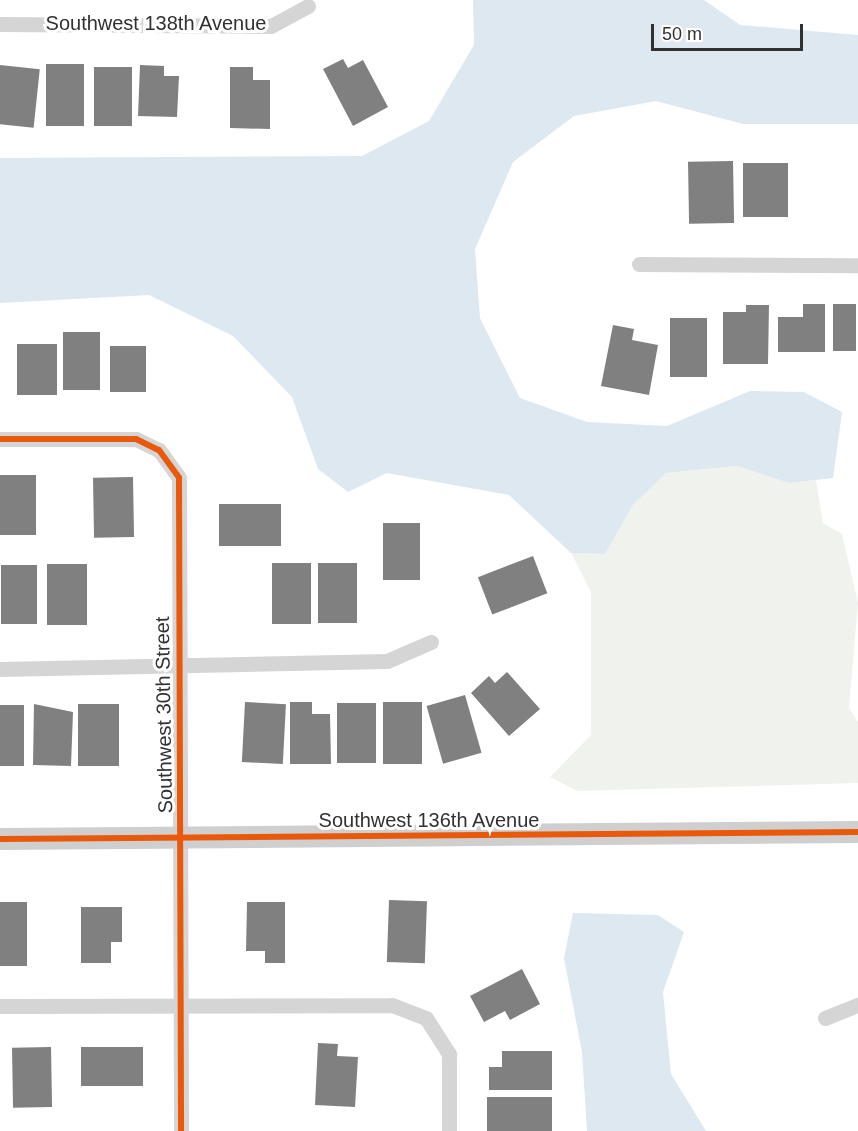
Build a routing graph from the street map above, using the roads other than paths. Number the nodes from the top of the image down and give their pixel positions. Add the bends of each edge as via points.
1 (308, 6) dead end
2 (0, 24) edge
3 (639, 264) dead end
4 (858, 265) edge
5 (0, 439) edge
6 (431, 642) dead end
7 (0, 669) edge
8 (179, 669) junction
9 (858, 832) edge
10 (182, 838) junction
11 (0, 839) edge
12 (178, 1003) junction
13 (858, 1005) edge
14 (0, 1006) edge
15 (825, 1018) dead end
16 (181, 1131) edge
17 (449, 1131) edge

1 - 2 street, Southwest 138th Avenue via 271,26
3 - 4 street
5 - 8 street, Southwest 30th Street via 136,439 159,450 179,478
6 - 8 street via 387,661
7 - 8 street
8 - 10 street, Southwest 30th Street
9 - 10 street, Southwest 136th Avenue
10 - 11 street, Southwest 136th Avenue
10 - 12 street, Southwest 30th Street
12 - 14 street
12 - 16 street, Southwest 30th Street
12 - 17 street via 392,1005 426,1018 449,1054
13 - 15 street

